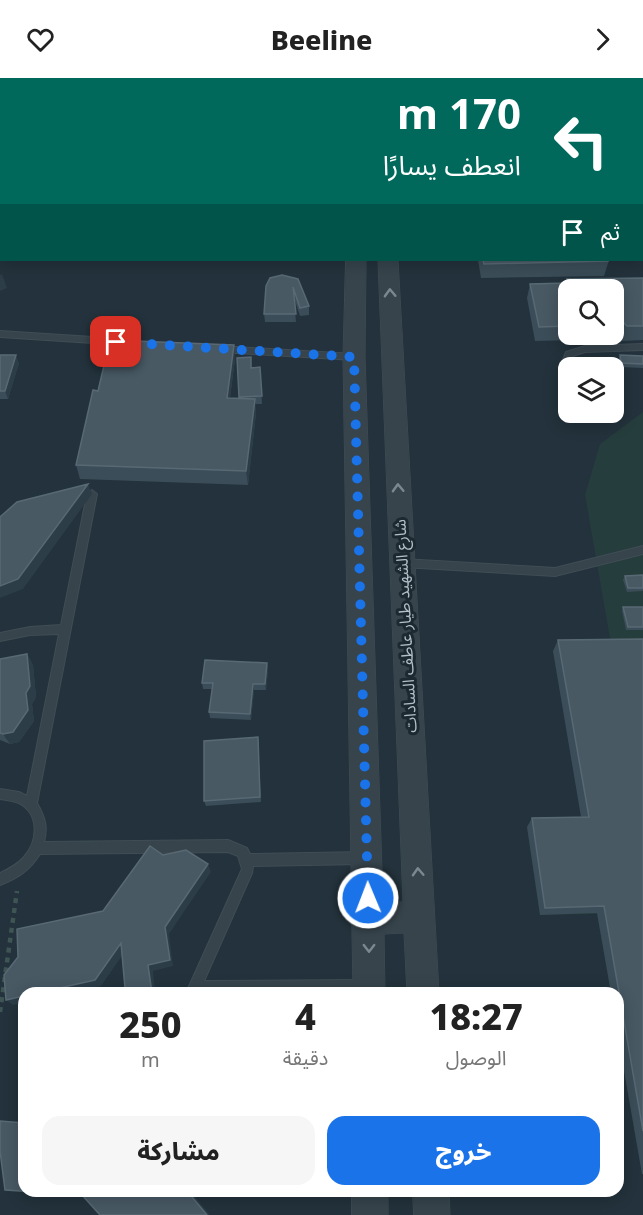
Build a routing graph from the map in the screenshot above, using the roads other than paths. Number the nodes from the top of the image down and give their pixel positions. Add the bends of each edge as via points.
1 (356, 261) edge
2 (388, 261) edge
3 (0, 334) edge
4 (139, 343) edge
5 (643, 347) edge
6 (209, 348) edge
7 (354, 357) junction
8 (568, 357) edge
9 (92, 494) dead end
10 (643, 550) edge
11 (402, 563) junction
12 (65, 629) junction
13 (0, 637) edge
14 (0, 794) edge
15 (31, 805) junction
16 (37, 848) junction
17 (367, 858) junction
18 (248, 860) junction
19 (0, 879) edge
20 (368, 918) junction
21 (421, 918) junction
22 (195, 987) edge
23 (369, 987) edge
24 (423, 987) edge
25 (370, 1197) edge
26 (431, 1197) edge
27 (370, 1215) edge
28 (432, 1215) edge

1 - 7 street
11 -> 2 street, شارع الشهيد طيار عاطف السادات
3 - 4 lane
5 - 8 lane via 585,350
6 - 7 lane
7 - 17 street
9 - 12 lane
10 - 11 lane via 555,572
21 -> 11 street, شارع الشهيد طيار عاطف السادات
12 - 13 lane
12 - 15 lane
14 - 15 lane via 21,798
15 - 16 lane via 41,824
16 - 18 lane via 228,846 243,852
16 - 19 lane via 21,870
17 - 18 lane
17 - 20 street
18 - 22 lane via 248,868
20 - 21 street
20 -> 23 street
21 - 24 street, شارع الشهيد طيار عاطف السادات
25 - 27 street
26 - 28 street

